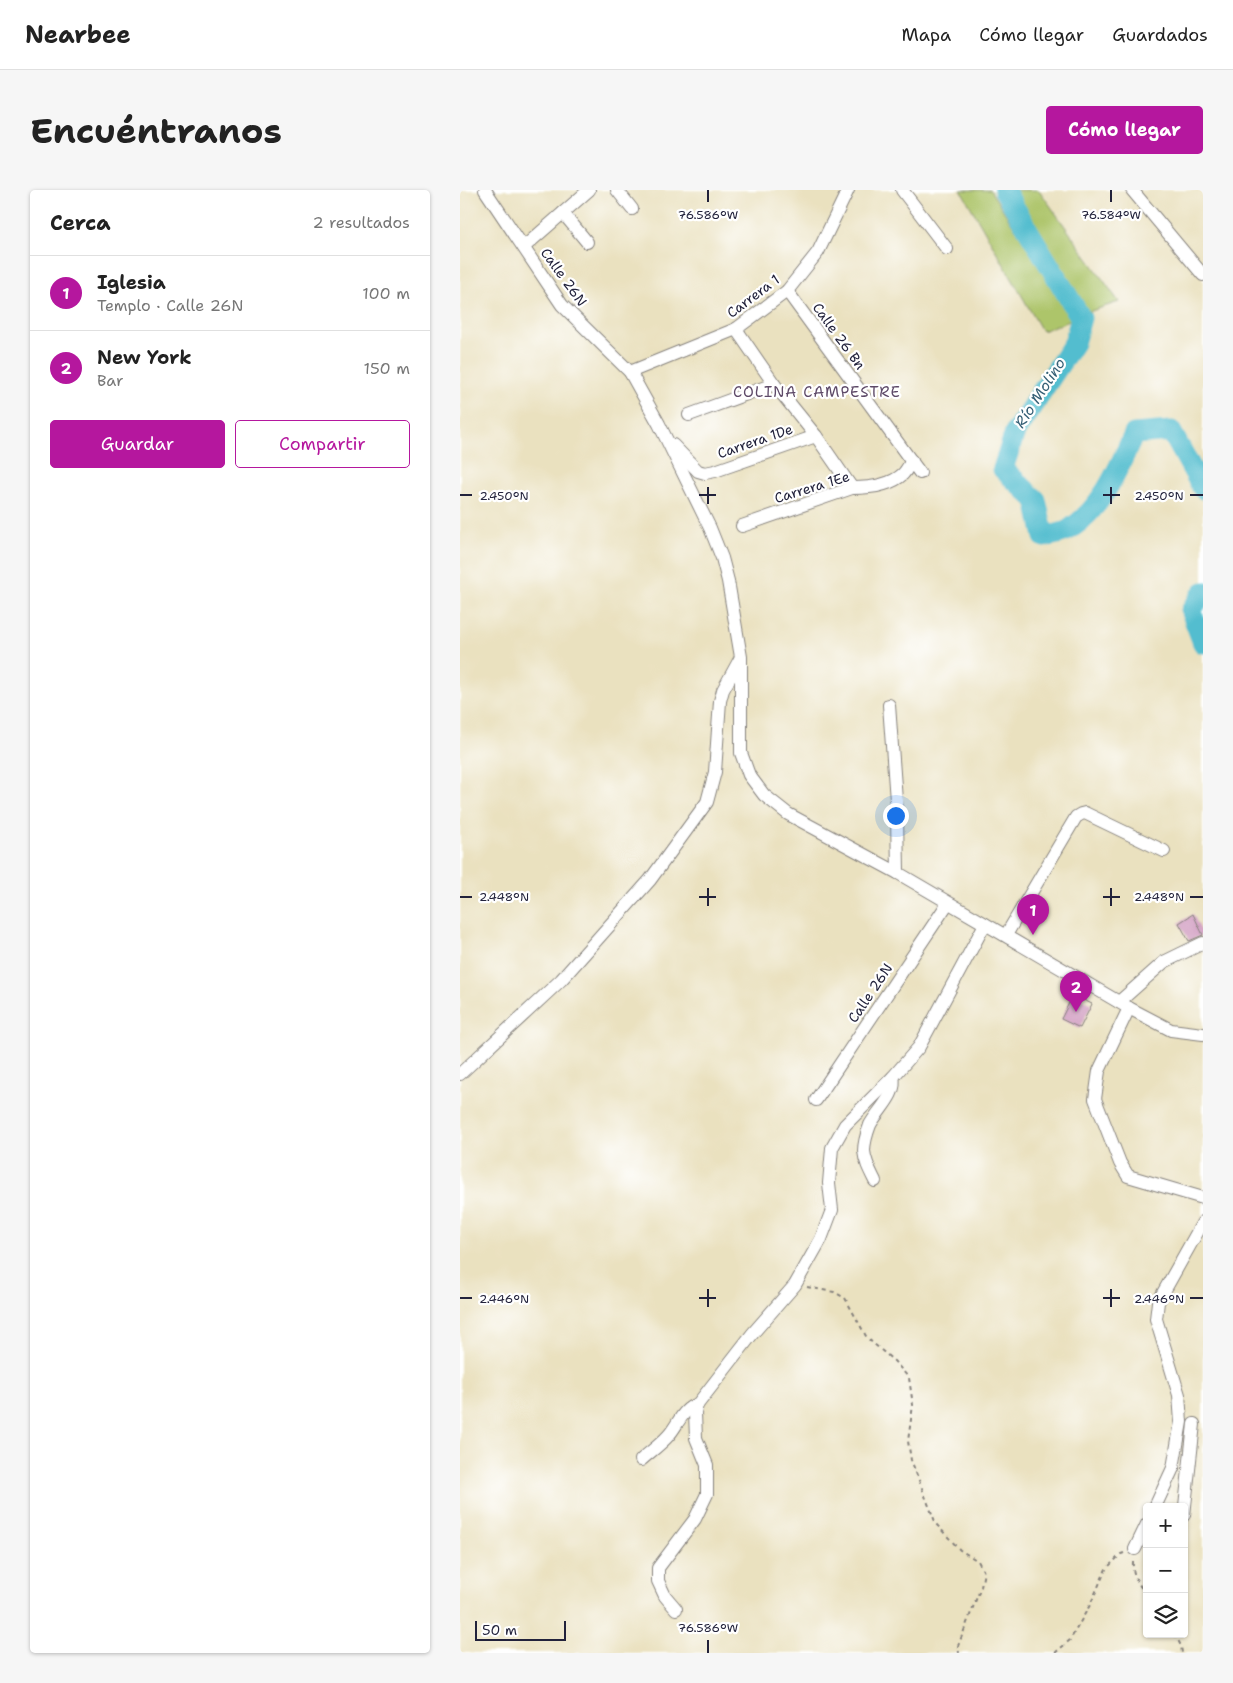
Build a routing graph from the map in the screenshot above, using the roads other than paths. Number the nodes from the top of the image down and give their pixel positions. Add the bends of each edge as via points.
1 (485, 190) edge
2 (589, 190) edge
3 (617, 190) edge
4 (848, 190) edge
5 (902, 190) edge
6 (1132, 190) edge
7 (632, 209) dead end
8 (563, 213) junction
9 (587, 242) dead end
10 (524, 247) junction
11 (947, 249) dead end
12 (1203, 275) edge
13 (787, 290) junction
14 (736, 329) junction
15 (630, 372) junction
16 (774, 384) junction
17 (688, 415) dead end
18 (663, 434) junction
19 (816, 436) junction
20 (912, 461) junction
21 (920, 472) dead end
22 (852, 488) junction
23 (742, 526) dead end
24 (741, 657) junction
25 (889, 705) dead end
26 (1164, 851) dead end
27 (898, 873) junction
28 (948, 903) junction
29 (986, 924) junction
30 (1006, 935) junction
31 (1203, 943) edge
32 (1124, 1005) junction
33 (1203, 1034) edge
34 (460, 1074) edge
35 (893, 1077) junction
36 (816, 1100) dead end
37 (875, 1181) dead end
38 (1203, 1198) edge
39 (1203, 1222) edge
40 (697, 1405) junction
41 (1193, 1423) edge
42 (641, 1460) dead end
43 (1157, 1503) edge
44 (1185, 1503) edge
45 (1143, 1532) edge
46 (1135, 1549) road end
47 (676, 1609) dead end

1 - 10 street, Calle 26N
2 - 8 street
3 - 7 street
4 - 13 street, Carrera 1 via 818,252
5 - 11 street
6 - 12 street
8 - 9 street
8 - 10 street
10 - 15 street, Calle 26N via 562,305
13 - 14 street, Carrera 1
13 - 20 street, Calle 26 Bn
14 - 15 street, Carrera 1
14 - 16 street
15 - 18 street, Calle 26N
16 - 17 street
16 - 19 street
18 - 19 street, Carrera 1De via 698,471 705,473
18 - 24 street via 722,558
19 - 22 street
20 - 21 street, Calle 26 Bn
20 - 22 street, Carrera 1Ee via 902,474 884,485
22 - 23 street, Carrera 1Ee
24 - 27 street via 741,753 748,775 764,795 788,814
24 - 34 street via 723,690 715,772 707,802 650,880 561,980
25 - 27 street
26 - 30 street via 1085,813 1081,814 1076,817
27 - 28 street
28 - 29 street
28 - 36 street, Calle 26N
29 - 30 street
29 - 35 street via 919,1046
30 - 32 street
31 - 32 street via 1164,962
32 - 33 street via 1171,1030
32 - 38 street via 1098,1071 1096,1099 1120,1162 1128,1176
35 - 37 street via 893,1090 867,1133 864,1151
35 - 40 street via 845,1125 832,1148 829,1183 832,1210 821,1239 795,1284
39 - 41 street via 1158,1302 1156,1319 1179,1395
40 - 42 street via 692,1406 668,1436
40 - 47 street via 695,1432 706,1465 707,1494 695,1519 658,1568 658,1581
41 - 43 street
41 - 44 street
45 - 46 street

